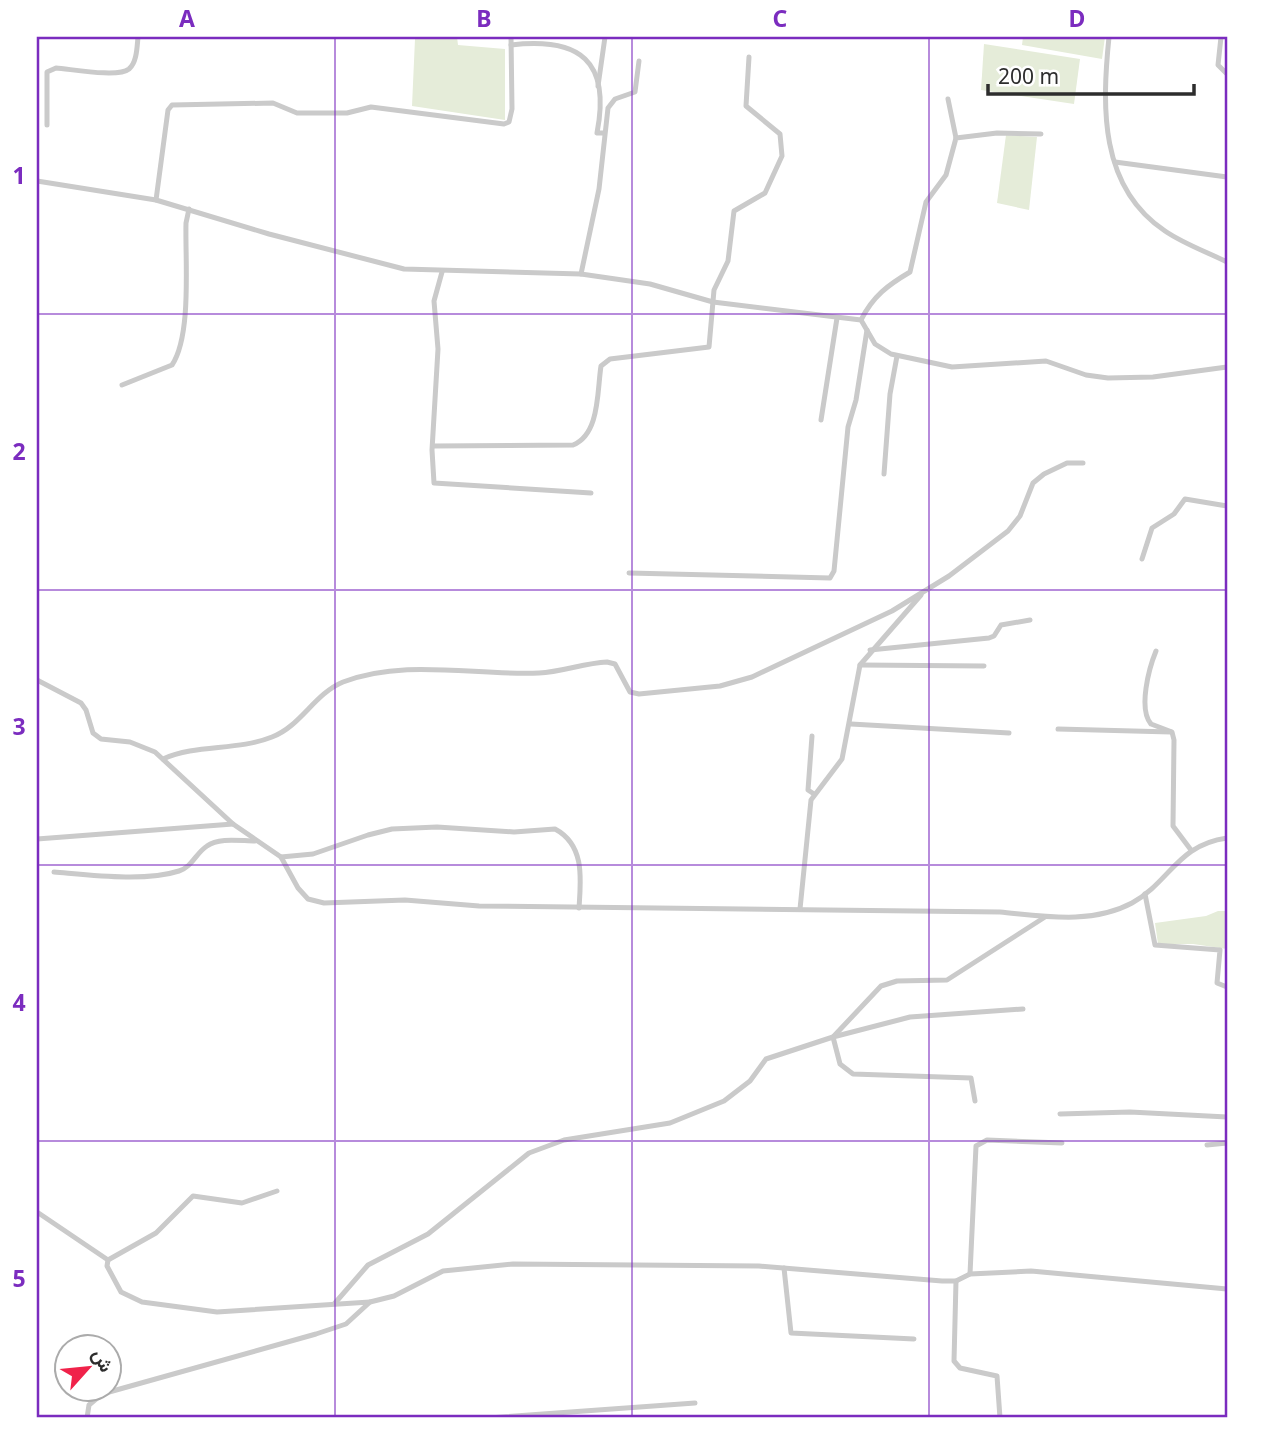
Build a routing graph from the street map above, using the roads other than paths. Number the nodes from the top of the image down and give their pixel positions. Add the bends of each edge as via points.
1 (138, 37) edge
2 (511, 37) edge
3 (605, 37) edge
4 (1110, 37) edge
5 (1222, 37) edge
6 (511, 45) junction
7 (749, 57) dead end
8 (639, 61) dead end
9 (1227, 74) edge
10 (598, 87) junction
11 (948, 99) dead end
12 (47, 125) dead end
13 (603, 133) junction
14 (1041, 134) dead end
15 (956, 138) junction
16 (1115, 162) junction
17 (1227, 177) edge
18 (37, 181) edge
19 (156, 200) junction
20 (189, 209) junction
21 (1227, 262) edge
22 (442, 272) junction
23 (581, 274) junction
24 (713, 302) junction
25 (837, 318) junction
26 (861, 320) junction
27 (867, 330) junction
28 (897, 356) junction
29 (1227, 367) edge
30 (122, 386) dead end
31 (821, 421) dead end
32 (433, 446) junction
33 (1083, 463) dead end
34 (884, 474) dead end
35 (591, 493) dead end
36 (1227, 506) edge
37 (1143, 559) dead end
38 (629, 573) dead end
39 (923, 593) junction
40 (1030, 620) dead end
41 (870, 650) junction
42 (1156, 652) dead end
43 (860, 665) junction
44 (984, 666) dead end
45 (37, 680) edge
46 (851, 724) junction
47 (1058, 729) dead end
48 (1171, 732) junction
49 (1009, 733) dead end
50 (812, 736) dead end
51 (163, 759) junction
52 (814, 794) junction
53 (233, 824) junction
54 (1227, 838) edge
55 (37, 839) edge
56 (258, 841) junction
57 (1191, 850) junction
58 (281, 857) junction
59 (54, 872) dead end
60 (1145, 894) junction
61 (579, 908) junction
62 (800, 909) junction
63 (1045, 917) junction
64 (1227, 987) edge
65 (1023, 1009) dead end
66 (833, 1037) junction
67 (975, 1101) dead end
68 (1060, 1114) dead end
69 (1227, 1117) edge
70 (1062, 1143) dead end
71 (1227, 1143) edge
72 (1207, 1144) dead end
73 (277, 1191) dead end
74 (37, 1212) edge
75 (108, 1260) junction
76 (783, 1268) junction
77 (970, 1274) junction
78 (956, 1281) junction
79 (1227, 1289) edge
80 (370, 1302) junction
81 (335, 1303) junction
82 (914, 1339) dead end
83 (695, 1403) dead end
84 (87, 1418) edge
85 (489, 1418) edge
86 (1000, 1418) edge

1 - 12 street via 134,63 118,74 56,68 47,72
2 - 6 street
3 - 10 street
4 - 16 street via 1103,95 1107,144
5 - 9 street via 1218,65
6 - 10 street via 561,45 582,53
6 - 19 street via 512,109 504,124 371,107 347,113 297,113 279,103 172,105
7 - 24 street via 747,106 780,134 782,156 760,199 734,211 728,261
8 - 13 street via 637,88 611,102
10 - 13 street via 597,133
11 - 15 street
13 - 23 street via 599,189
14 - 15 street
15 - 26 street via 946,175 926,202 911,269 883,288
16 - 17 street
16 - 21 street via 1141,211 1164,231
18 - 19 street
19 - 20 street
20 - 22 street via 335,252 404,269
20 - 30 street via 177,354 172,365
22 - 23 street
22 - 32 street via 434,301 438,359
23 - 24 street via 650,284
24 - 25 street
24 - 32 street via 709,347 610,359 601,366 592,425 580,442
25 - 26 street
25 - 31 street
26 - 27 street
27 - 28 street via 875,344
27 - 38 street via 848,427 830,578
28 - 29 street via 973,368 1046,361 1108,378
28 - 34 street
32 - 35 street via 435,483
33 - 39 street via 1067,463 1033,483 1020,516 1008,531
36 - 37 street via 1185,499 1174,514 1152,528
39 - 41 street
39 - 51 street via 794,659 733,683 639,694 630,692 615,664 607,662 540,673 438,669 364,676 332,687 275,736
40 - 41 street via 1000,625 989,638
41 - 43 street
42 - 48 street via 1147,685 1146,715 1151,724
43 - 44 street
43 - 46 street
45 - 51 street via 80,703 91,729 101,739 138,745
46 - 49 street
46 - 52 street via 842,759
47 - 48 street
48 - 57 street via 1175,747 1173,826
50 - 52 street via 808,790
51 - 53 street
52 - 62 street
53 - 55 street
53 - 56 street
54 - 57 street
56 - 58 street
56 - 59 street via 207,845 189,866 177,872
57 - 60 street
58 - 61 street via 304,895 324,903 405,901
58 - 61 street via 325,851 392,830 555,828 579,859
60 - 63 street via 1117,910
60 - 64 street via 1155,945 1220,950 1217,984
61 - 62 street
62 - 63 street via 1000,912
63 - 66 street via 947,980 897,981 881,986
65 - 66 street via 909,1017
66 - 67 street via 841,1064 853,1074 971,1077
66 - 81 street via 766,1059 738,1093 695,1114 640,1130 564,1140 528,1153 428,1234 368,1265
68 - 69 street
70 - 77 street via 987,1140 976,1146
71 - 72 street
73 - 75 street via 243,1203 193,1196 156,1233
74 - 75 street
75 - 81 street via 121,1292 142,1302 217,1312
76 - 78 street
76 - 80 street via 568,1263 469,1266 430,1276 394,1296
76 - 82 street via 791,1333
77 - 78 street
77 - 79 street via 1064,1272
78 - 86 street via 954,1361 960,1368 997,1376
80 - 81 street
80 - 84 street via 345,1324 316,1334 102,1394 89,1405
83 - 85 street

